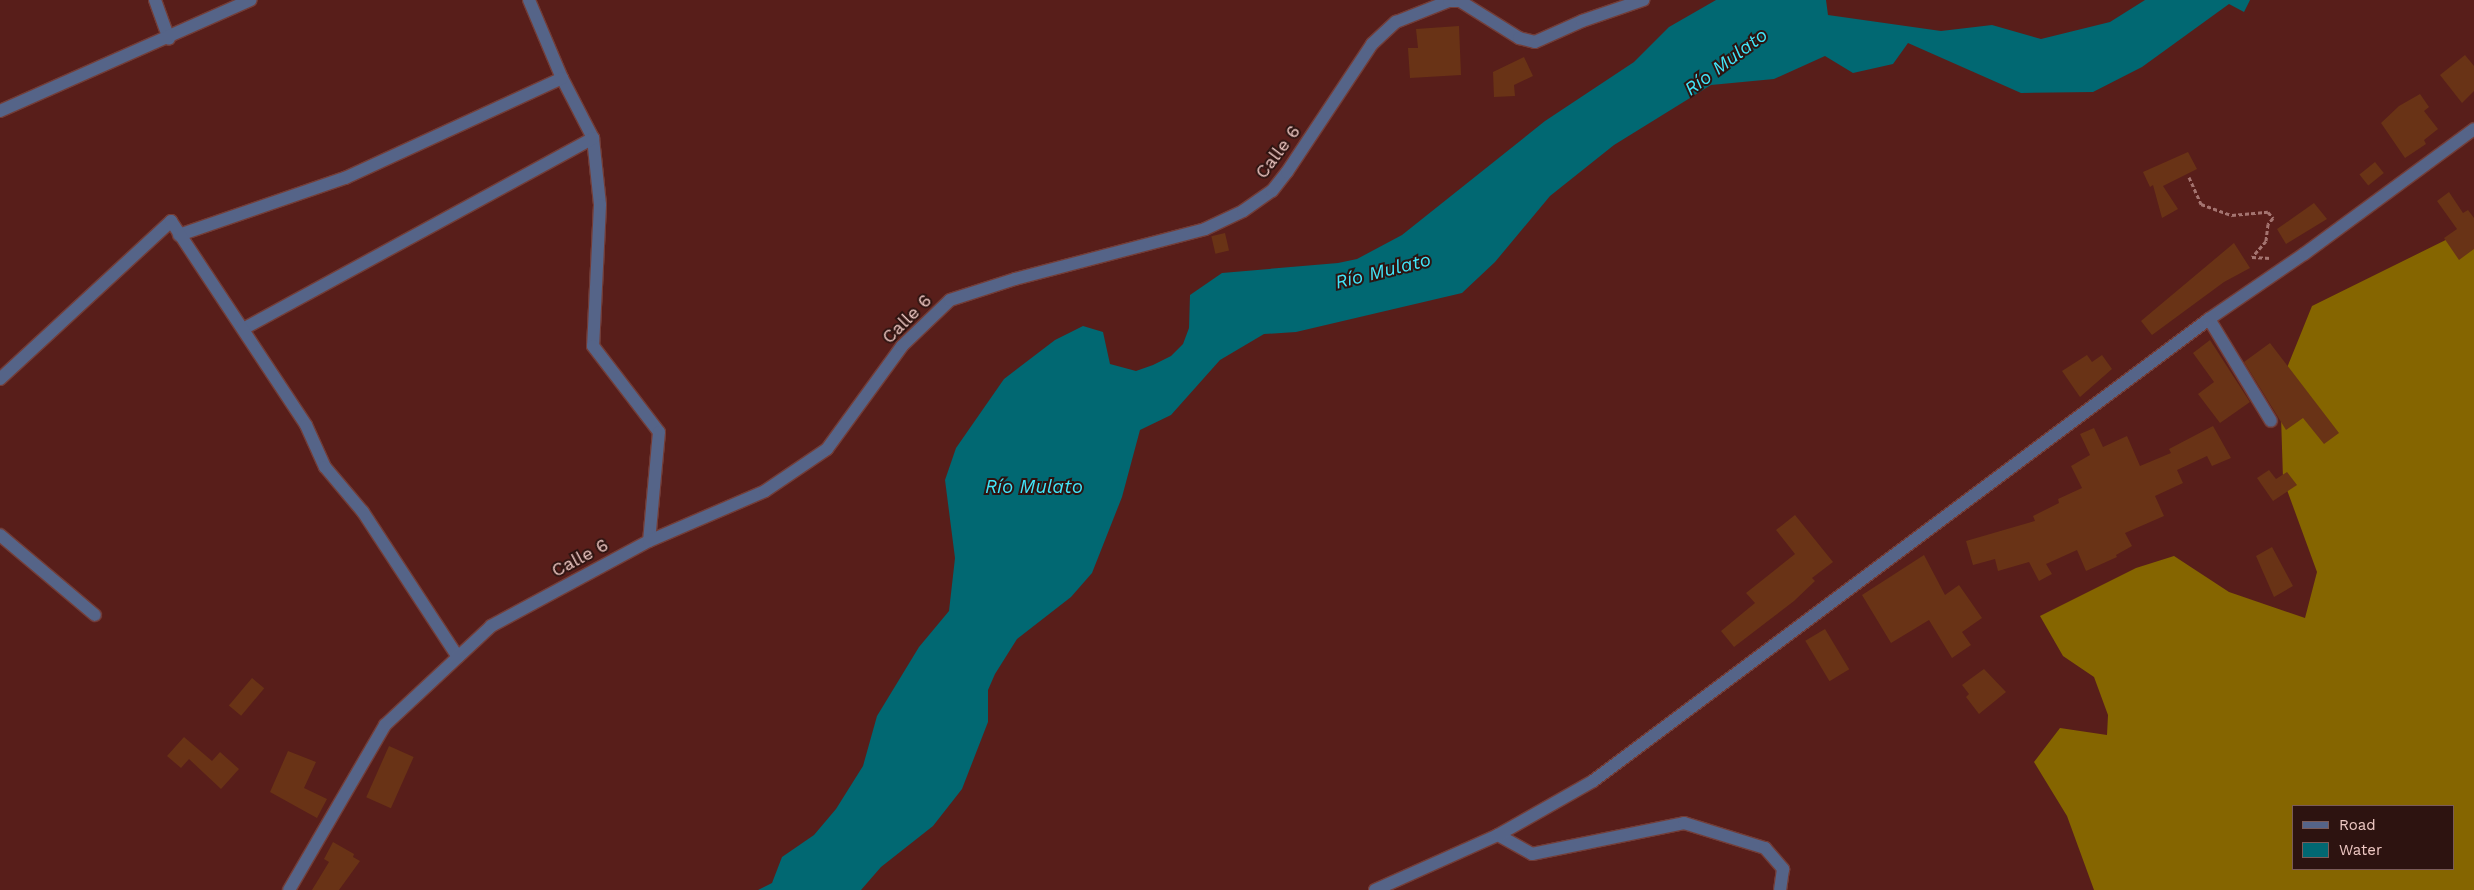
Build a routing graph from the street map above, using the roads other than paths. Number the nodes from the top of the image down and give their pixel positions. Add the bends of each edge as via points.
1 (155, 0) edge
2 (251, 0) edge
3 (529, 0) edge
4 (1643, 0) edge
5 (169, 39) junction
6 (562, 78) junction
7 (0, 111) edge
8 (2474, 129) edge
9 (593, 138) junction
10 (179, 234) junction
11 (2209, 319) junction
12 (244, 329) junction
13 (0, 379) edge
14 (2271, 420) dead end
15 (0, 535) edge
16 (649, 540) junction
17 (95, 615) dead end
18 (458, 657) junction
19 (1498, 835) junction
20 (289, 890) edge
21 (1375, 890) edge
22 (1780, 890) edge

1 - 5 street
2 - 5 street
3 - 6 street
4 - 16 street, Calle 6 via 1534,42 1519,38 1460,1 1449,1 1396,22 1372,44 1272,191 1242,211 1205,229 1015,278 950,300 902,346 827,449 765,491
5 - 7 street
6 - 9 street
6 - 10 street via 345,178
8 - 11 street via 2304,254
9 - 12 street
9 - 16 street via 600,205 593,346 659,432
10 - 12 street
10 - 13 street via 170,221
11 - 14 street
11 - 19 street via 1593,781
12 - 18 street via 306,425 325,467 363,512
15 - 17 street
16 - 18 street, Calle 6 via 491,626
18 - 20 street, Calle 6 via 385,725
19 - 21 street
19 - 22 street via 1532,854 1684,823 1765,848 1783,869

